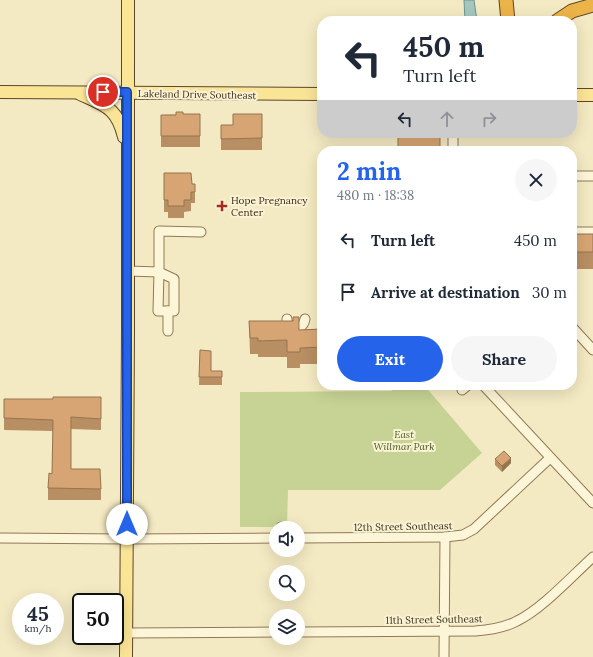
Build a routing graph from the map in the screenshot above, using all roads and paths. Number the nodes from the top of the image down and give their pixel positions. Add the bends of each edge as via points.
1 (128, 0) edge
2 (506, 0) edge
3 (593, 5) edge
4 (508, 16) edge
5 (565, 16) edge
6 (0, 92) edge
7 (75, 92) junction
8 (127, 92) junction
9 (317, 94) edge
10 (577, 95) edge
11 (593, 95) edge
12 (128, 158) junction
13 (577, 176) edge
14 (593, 176) edge
15 (201, 232) dead end
16 (577, 232) edge
17 (593, 232) edge
18 (128, 271) junction
19 (159, 272) junction
20 (168, 311) junction
21 (287, 319) edge
22 (305, 319) dead end
23 (168, 331) dead end
24 (577, 333) edge
25 (593, 350) edge
26 (488, 390) edge
27 (550, 458) junction
28 (593, 503) edge
29 (445, 537) junction
30 (0, 538) edge
31 (269, 538) edge
32 (305, 538) edge
33 (127, 539) junction
34 (593, 557) edge
35 (444, 630) junction
36 (269, 632) edge
37 (305, 632) edge
38 (126, 633) junction
39 (126, 657) edge
40 (444, 657) edge

1 - 8 main road
2 - 4 highway
3 - 5 highway
6 - 7 main road, Lakeland Drive Southeast
7 - 8 main road, Lakeland Drive Southeast
7 - 12 main road via 106,106 116,115 122,128
8 - 9 main road, Lakeland Drive Southeast
8 - 12 main road
10 - 11 main road
12 - 18 main road
13 - 14 street
15 - 19 street via 159,231
16 - 17 street
18 - 19 street
18 - 33 main road
19 - 20 street via 158,311
19 - 20 street via 174,279 174,311
20 - 23 street
21 - 22 street via 291,327 295,328 301,326
24 - 25 street
26 - 27 street
27 - 28 street
27 - 29 street, 12th Street Southeast via 474,529 463,536
29 - 32 street, 12th Street Southeast
29 - 35 street
30 - 33 street
31 - 33 street
33 - 38 main road
34 - 35 street, 11th Street Southeast via 538,607 516,621 492,629
35 - 37 street, 11th Street Southeast
35 - 40 street
36 - 38 street
38 - 39 main road

